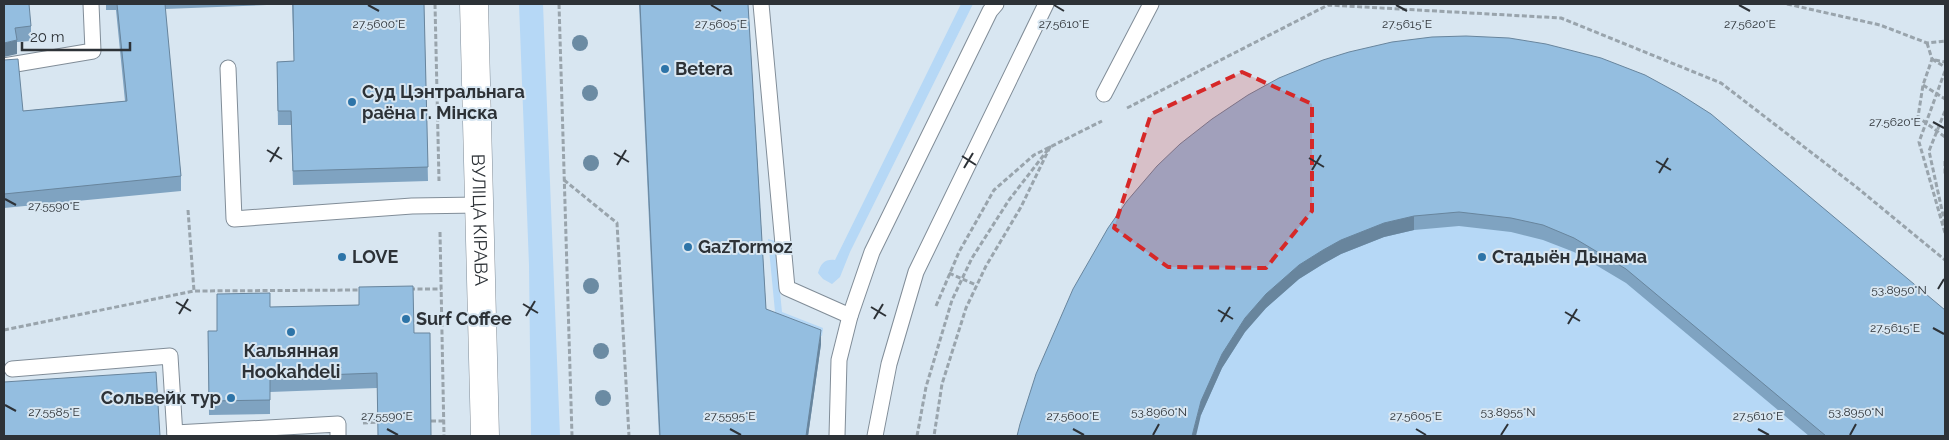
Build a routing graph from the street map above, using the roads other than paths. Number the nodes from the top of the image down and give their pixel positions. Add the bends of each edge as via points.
1 (91, 4) edge
2 (474, 4) edge
3 (761, 4) edge
4 (996, 4) edge
5 (1046, 4) edge
6 (1151, 4) edge
7 (4, 66) edge
8 (228, 68) dead end
9 (1104, 94) dead end
10 (479, 204) junction
11 (850, 316) junction
12 (12, 369) dead end
13 (175, 435) edge
14 (338, 436) edge
15 (485, 436) edge
16 (837, 436) edge
17 (875, 436) edge

1 - 7 lane via 93,51
2 - 10 main road, ВУЛІЦА КІРАВА
3 - 11 lane via 787,288
4 - 11 lane via 872,252
5 - 17 lane via 916,272 889,364
6 - 9 lane
8 - 10 lane via 234,219
10 - 15 main road, ВУЛІЦА КІРАВА
11 - 16 lane via 839,360
12 - 13 lane via 170,356
13 - 14 lane via 338,424

